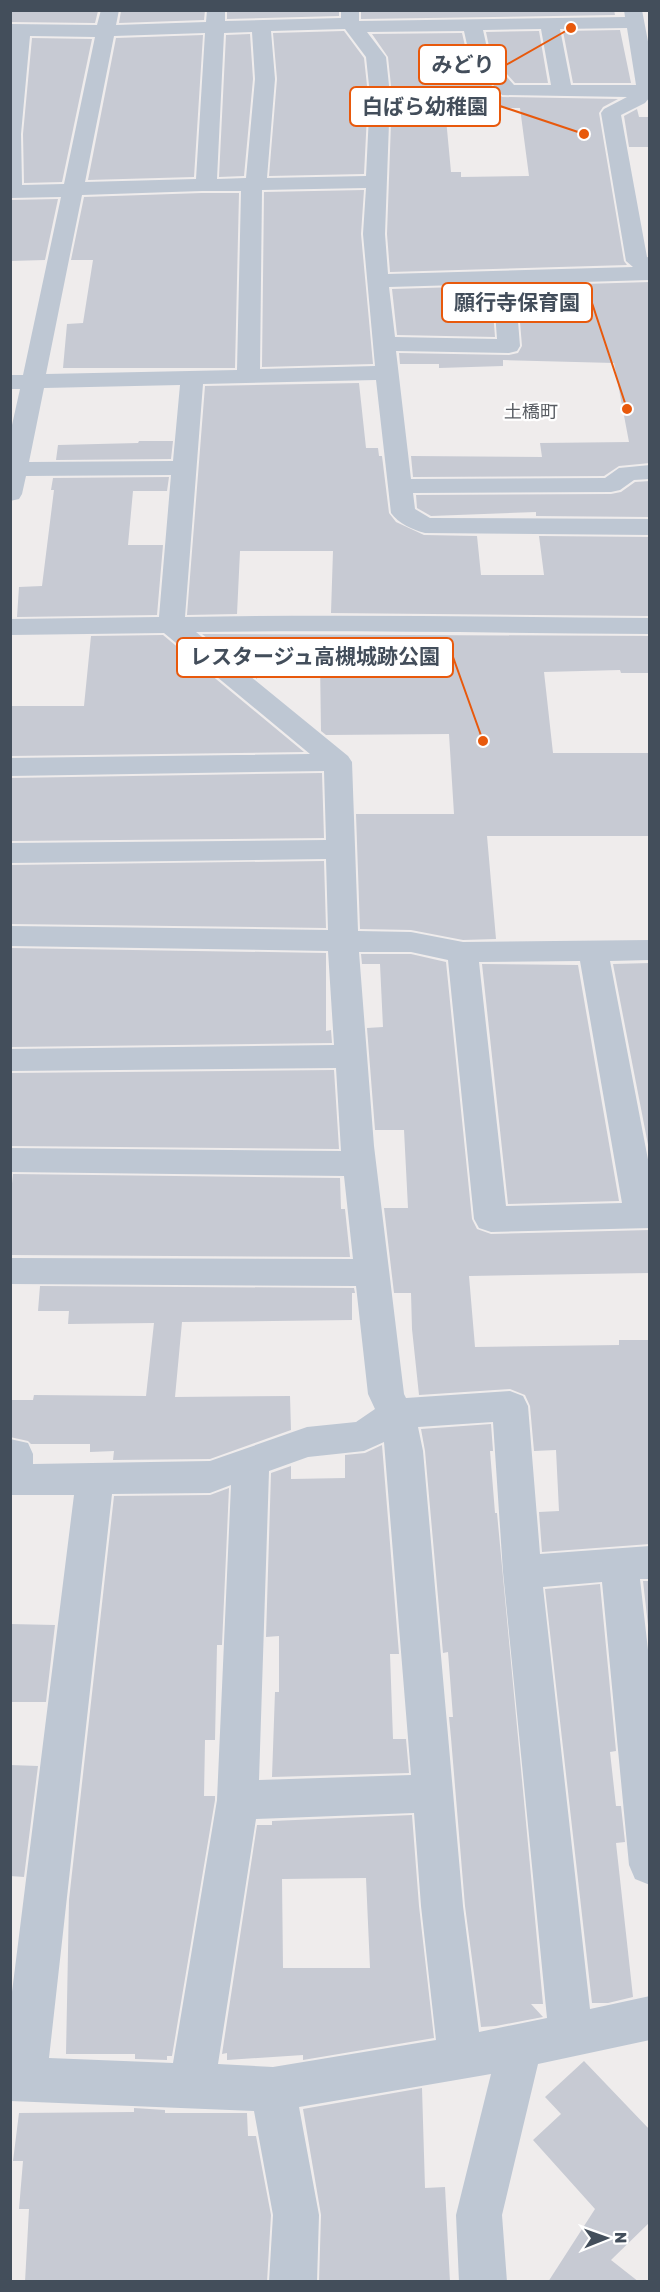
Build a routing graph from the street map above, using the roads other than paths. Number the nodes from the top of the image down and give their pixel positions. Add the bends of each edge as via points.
1 (502, 17) edge
2 (215, 19) edge
3 (352, 20) edge
4 (108, 21) edge
5 (254, 21) edge
6 (549, 23) junction
7 (472, 24) junction
8 (639, 29) edge
9 (16, 30) edge
10 (14, 85) edge
11 (562, 91) junction
12 (644, 96) edge
13 (11, 134) edge
14 (376, 182) junction
15 (254, 185) junction
16 (206, 186) junction
17 (72, 190) junction
18 (11, 192) edge
19 (650, 266) edge
20 (650, 273) edge
21 (503, 277) junction
22 (377, 281) junction
23 (384, 344) junction
24 (387, 373) junction
25 (248, 376) junction
26 (192, 378) junction
27 (10, 382) edge
28 (35, 382) junction
29 (186, 468) junction
30 (16, 469) junction
31 (650, 472) edge
32 (400, 486) junction
33 (10, 494) edge
34 (650, 527) edge
35 (171, 625) junction
36 (650, 626) edge
37 (10, 627) edge
38 (338, 762) junction
39 (10, 767) edge
40 (341, 849) junction
41 (10, 854) edge
42 (10, 936) edge
43 (343, 941) junction
44 (650, 950) edge
45 (593, 951) junction
46 (463, 952) junction
47 (351, 1056) junction
48 (10, 1060) edge
49 (10, 1160) edge
50 (359, 1164) junction
51 (645, 1215) edge
52 (10, 1271) edge
53 (372, 1273) junction
54 (396, 1414) junction
55 (10, 1454) edge
56 (251, 1462) junction
57 (96, 1478) junction
58 (634, 1563) edge
59 (522, 1572) junction
60 (433, 1793) junction
61 (238, 1800) junction
62 (650, 1865) edge
63 (650, 2018) edge
64 (571, 2034) junction
65 (520, 2045) junction
66 (460, 2058) junction
67 (17, 2080) edge
68 (192, 2086) junction
69 (273, 2089) junction
70 (293, 2282) edge
71 (483, 2282) edge

1 - 6 street
1 - 7 street
2 - 4 street
2 - 5 street
2 - 16 street
3 - 5 street
3 - 7 street
3 - 14 street via 376,57 380,95
4 - 9 street
4 - 17 street
5 - 15 street via 265,79
6 - 8 street
6 - 11 street
7 - 11 street via 480,58 509,91
8 - 12 street
9 - 10 street
10 - 13 street
11 - 12 street
12 - 19 street via 611,112 637,261
13 - 18 street
14 - 15 street
14 - 22 street
15 - 16 street
15 - 25 street
16 - 17 street
17 - 18 street
17 - 28 street
20 - 21 street
21 - 22 street
21 - 23 street via 509,346
22 - 23 street
23 - 24 street
24 - 25 street
24 - 32 street
25 - 26 street
26 - 28 street
26 - 29 street
27 - 28 street
28 - 30 street
29 - 30 street
29 - 35 street
30 - 33 street
31 - 32 street via 628,472 611,485
32 - 34 street via 403,513 425,525
35 - 36 street via 357,622
35 - 37 street
35 - 38 street
38 - 39 street
38 - 40 street
40 - 41 street
40 - 43 street
42 - 43 street
43 - 46 street via 411,942
43 - 47 street
44 - 45 street
45 - 46 street
45 - 51 street
46 - 51 street via 491,1219
47 - 48 street
47 - 50 street
49 - 50 street
50 - 53 street
52 - 53 street
53 - 54 street via 386,1394
54 - 56 street via 364,1436 307,1442
54 - 59 street via 510,1406
54 - 60 street via 405,1451
55 - 57 street via 15,1454 12,1480
56 - 57 street via 210,1477
56 - 61 street
57 - 67 street
58 - 59 street
58 - 62 street
59 - 64 street
60 - 61 street
60 - 66 street
61 - 68 street
63 - 64 street
64 - 65 street
65 - 66 street
65 - 71 street via 479,2215
66 - 69 street
67 - 68 street
68 - 69 street
69 - 70 street via 296,2215

